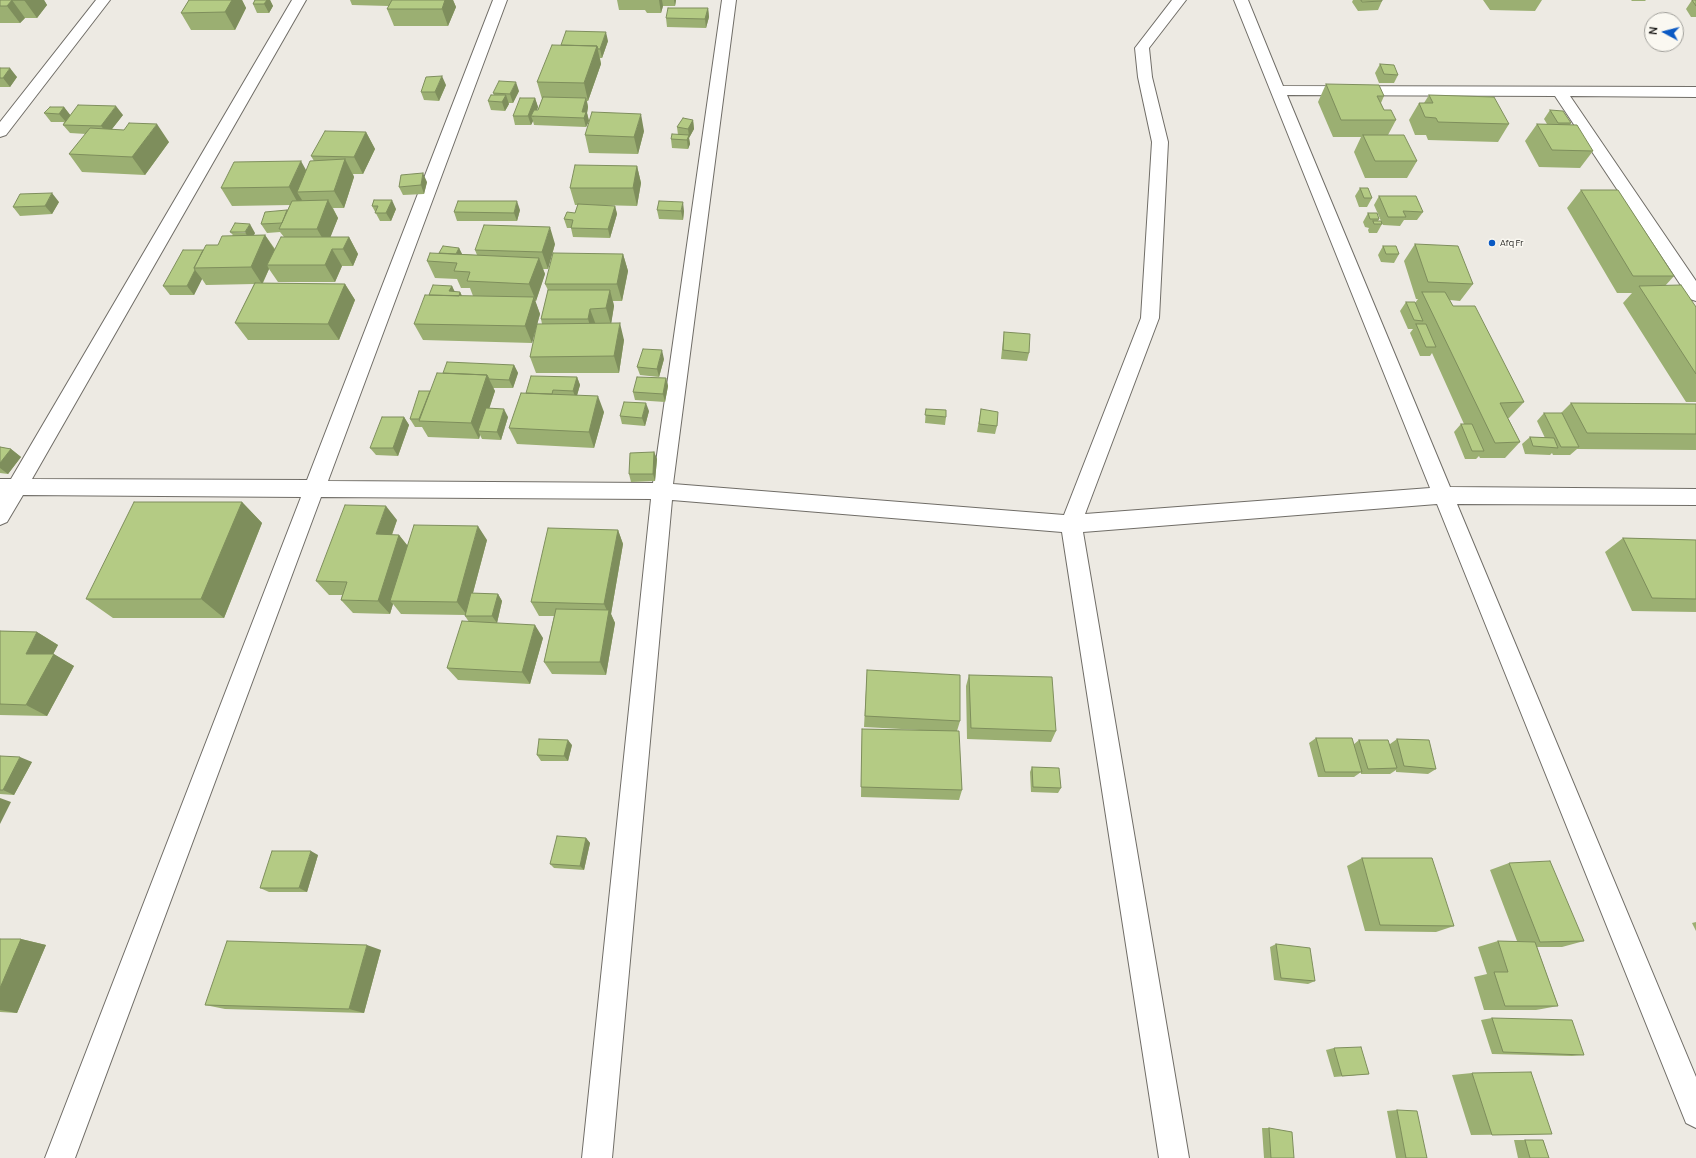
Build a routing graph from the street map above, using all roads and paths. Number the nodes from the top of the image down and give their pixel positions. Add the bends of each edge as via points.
1 (103, 0) edge
2 (299, 0) edge
3 (500, 0) edge
4 (729, 0) edge
5 (1180, 0) edge
6 (1241, 0) edge
7 (1278, 90) junction
8 (1558, 91) junction
9 (1696, 92) edge
10 (0, 132) edge
11 (1696, 295) edge
12 (8, 487) edge
13 (315, 489) junction
14 (662, 491) junction
15 (1444, 495) junction
16 (1696, 497) edge
17 (0, 516) edge
18 (1070, 524) junction
19 (1696, 1113) edge
20 (60, 1158) edge
21 (597, 1158) edge
22 (1174, 1158) edge

1 - 10 street
2 - 12 street
3 - 13 street
4 - 14 street
5 - 18 street via 1142,48 1145,77 1160,142 1150,318
6 - 7 street
7 - 8 street
7 - 15 street
8 - 9 street
8 - 11 street
12 - 13 street
12 - 17 street
13 - 14 street
13 - 20 street
14 - 18 street
14 - 21 street
15 - 16 street
15 - 18 street
15 - 19 street
18 - 22 street

